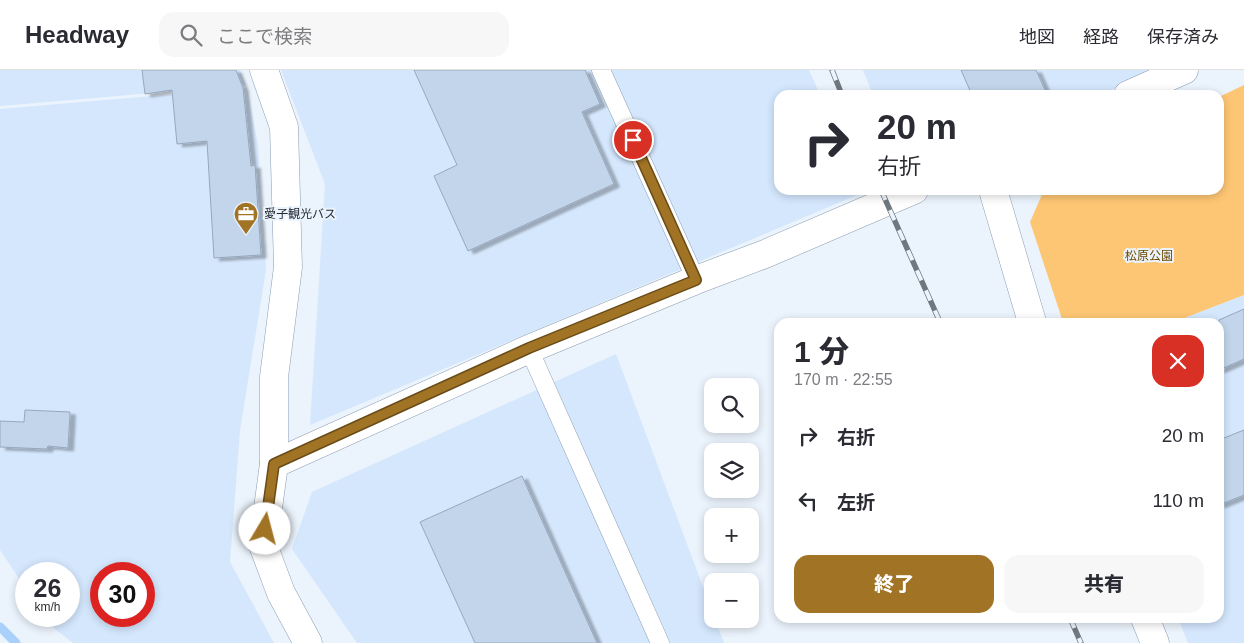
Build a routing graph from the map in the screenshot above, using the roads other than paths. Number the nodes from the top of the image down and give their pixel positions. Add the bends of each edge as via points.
1 (264, 70) edge
2 (601, 70) edge
3 (1184, 70) edge
4 (1139, 90) edge
5 (902, 195) edge
6 (994, 195) edge
7 (696, 280) junction
8 (1031, 318) edge
9 (529, 348) junction
10 (274, 464) junction
11 (1147, 623) edge
12 (308, 643) edge
13 (660, 643) edge
14 (1155, 643) edge

1 - 10 street via 284,127 288,267 274,377
2 - 7 lane
3 - 4 street
5 - 7 street
6 - 8 street
7 - 9 street
9 - 10 street
9 - 13 lane
10 - 12 street via 263,545 281,593
11 - 14 street

